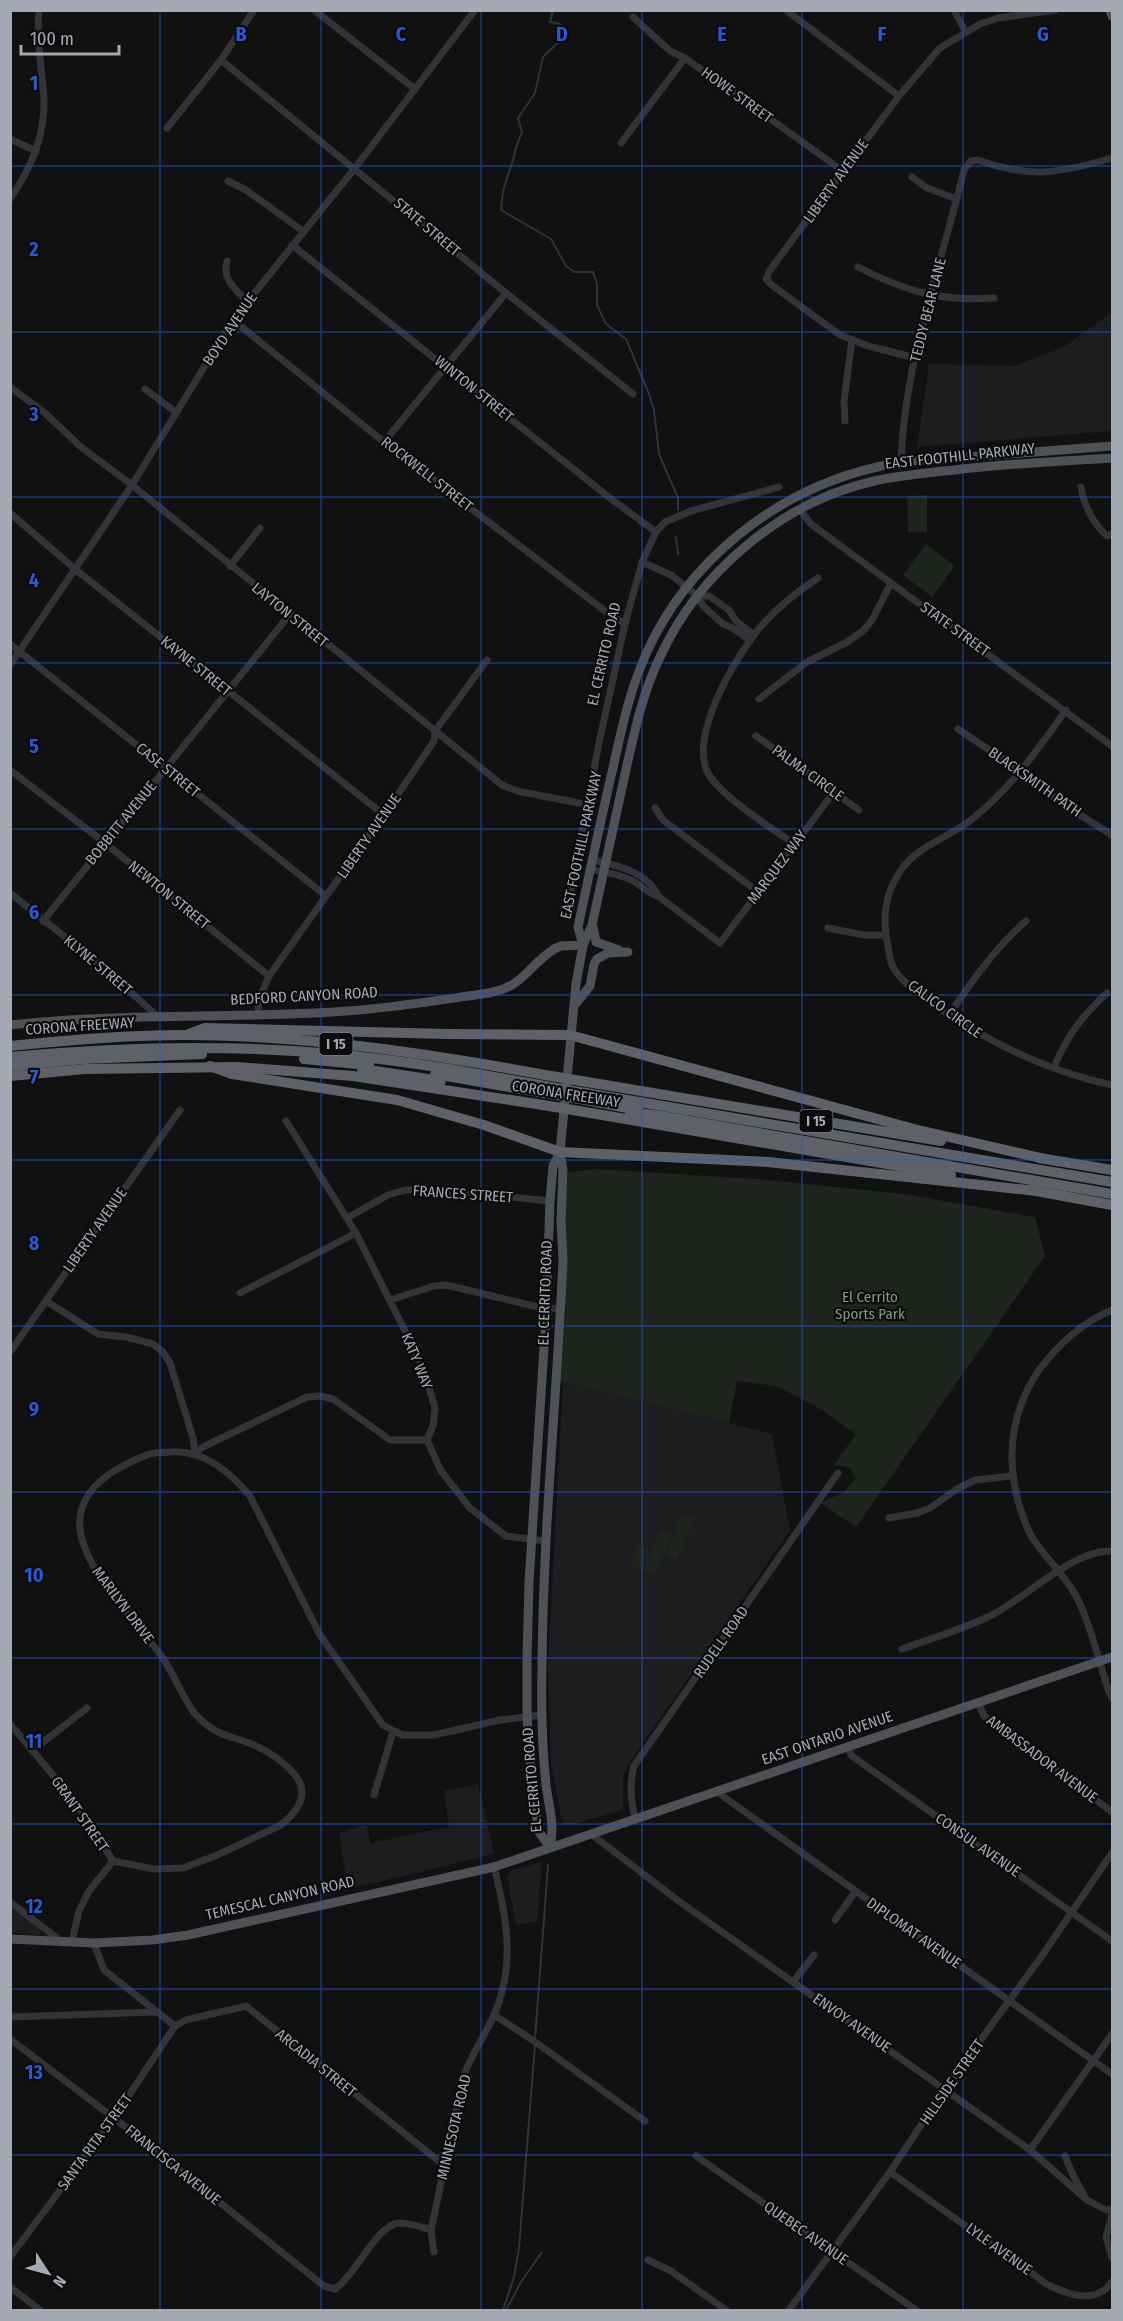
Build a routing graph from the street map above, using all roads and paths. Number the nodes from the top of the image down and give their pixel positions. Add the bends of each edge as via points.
1 (39, 10) edge
2 (255, 10) edge
3 (314, 10) edge
4 (786, 10) edge
5 (954, 10) edge
6 (1110, 10) edge
7 (475, 11) edge
8 (1051, 11) edge
9 (633, 16) dead end
10 (1113, 16) edge
11 (965, 31) junction
12 (685, 58) junction
13 (221, 60) junction
14 (415, 89) junction
15 (899, 96) junction
16 (167, 128) dead end
17 (10, 139) edge
18 (621, 143) dead end
19 (36, 151) junction
20 (1113, 158) edge
21 (355, 168) junction
22 (843, 171) junction
23 (912, 177) dead end
24 (228, 180) dead end
25 (10, 199) edge
26 (957, 199) junction
27 (303, 231) junction
28 (292, 245) junction
29 (227, 261) dead end
30 (858, 267) dead end
31 (506, 293) junction
32 (930, 295) junction
33 (994, 298) dead end
34 (248, 302) junction
35 (233, 320) junction
36 (852, 340) junction
37 (916, 358) junction
38 (446, 366) junction
39 (10, 387) edge
40 (145, 389) dead end
41 (633, 394) dead end
42 (177, 413) junction
43 (845, 421) dead end
44 (384, 442) junction
45 (1113, 446) edge
46 (1113, 458) edge
47 (901, 463) junction
48 (994, 465) junction
49 (132, 485) junction
50 (1081, 486) dead end
51 (779, 487) dead end
52 (842, 491) junction
53 (800, 510) junction
54 (10, 513) edge
55 (260, 528) dead end
56 (656, 532) junction
57 (1113, 534) edge
58 (642, 562) junction
59 (230, 566) junction
60 (75, 569) junction
61 (818, 578) dead end
62 (891, 583) junction
63 (688, 587) junction
64 (698, 596) junction
65 (290, 614) junction
66 (626, 624) junction
67 (734, 624) junction
68 (752, 638) junction
69 (10, 644) edge
70 (20, 651) junction
71 (487, 660) dead end
72 (10, 665) edge
73 (228, 692) junction
74 (759, 699) dead end
75 (1066, 710) junction
76 (958, 729) dead end
77 (435, 731) junction
78 (756, 736) dead end
79 (1113, 746) edge
80 (165, 768) junction
81 (10, 770) edge
82 (1022, 772) junction
83 (834, 792) junction
84 (589, 805) junction
85 (655, 808) dead end
86 (859, 810) dead end
87 (384, 816) junction
88 (1113, 835) edge
89 (105, 843) junction
90 (794, 844) junction
91 (592, 865) junction
92 (604, 867) junction
93 (758, 892) junction
94 (10, 893) edge
95 (326, 896) junction
96 (566, 916) dead end
97 (44, 921) junction
98 (1026, 921) dead end
99 (592, 925) junction
100 (828, 928) dead end
101 (885, 934) junction
102 (583, 945) junction
103 (269, 976) junction
104 (1107, 993) dead end
105 (573, 1008) junction
106 (258, 1014) junction
107 (949, 1015) junction
108 (157, 1016) junction
109 (10, 1025) edge
110 (186, 1035) junction
111 (570, 1035) junction
112 (10, 1046) edge
113 (10, 1056) edge
114 (10, 1066) edge
115 (210, 1066) junction
116 (1054, 1067) junction
117 (10, 1076) edge
118 (1113, 1085) edge
119 (544, 1091) junction
120 (586, 1099) junction
121 (702, 1101) junction
122 (180, 1110) dead end
123 (286, 1121) dead end
124 (846, 1136) junction
125 (560, 1152) junction
126 (1045, 1159) junction
127 (1113, 1170) edge
128 (1113, 1182) edge
129 (1037, 1191) junction
130 (1113, 1194) edge
131 (550, 1201) junction
132 (1113, 1204) edge
133 (347, 1218) junction
134 (356, 1233) junction
135 (240, 1293) dead end
136 (390, 1300) junction
137 (46, 1301) junction
138 (546, 1308) junction
139 (561, 1309) junction
140 (1113, 1311) edge
141 (10, 1352) edge
142 (427, 1440) junction
143 (195, 1453) junction
144 (838, 1473) dead end
145 (1012, 1476) junction
146 (889, 1518) dead end
147 (532, 1539) junction
148 (545, 1540) junction
149 (1113, 1551) edge
150 (1059, 1572) junction
151 (902, 1648) dead end
152 (1113, 1657) edge
153 (1099, 1661) junction
154 (1113, 1698) edge
155 (978, 1702) junction
156 (87, 1708) dead end
157 (541, 1715) junction
158 (527, 1716) junction
159 (10, 1724) edge
160 (393, 1732) junction
161 (847, 1747) junction
162 (33, 1750) junction
163 (717, 1792) junction
164 (374, 1795) dead end
165 (1113, 1812) edge
166 (635, 1819) junction
167 (591, 1834) junction
168 (550, 1847) junction
169 (1113, 1853) edge
170 (113, 1861) junction
171 (494, 1867) junction
172 (855, 1892) junction
173 (10, 1902) edge
174 (1072, 1912) junction
175 (835, 1920) dead end
176 (10, 1939) edge
177 (61, 1941) junction
178 (72, 1941) junction
179 (1113, 1941) edge
180 (94, 1943) junction
181 (814, 1955) dead end
182 (793, 1982) junction
183 (1010, 2001) junction
184 (156, 2012) junction
185 (494, 2015) junction
186 (10, 2017) edge
187 (175, 2026) junction
188 (1113, 2034) edge
189 (10, 2039) edge
190 (1093, 2060) junction
191 (1113, 2074) edge
192 (945, 2089) junction
193 (114, 2118) junction
194 (645, 2121) dead end
195 (1030, 2150) junction
196 (696, 2156) dead end
197 (1065, 2156) dead end
198 (445, 2166) junction
199 (890, 2172) junction
200 (1087, 2200) junction
201 (1113, 2209) edge
202 (1113, 2215) edge
203 (432, 2230) junction
204 (832, 2251) junction
205 (434, 2252) dead end
206 (10, 2257) edge
207 (1113, 2258) edge
208 (648, 2260) dead end
209 (1113, 2282) edge
210 (10, 2288) edge
211 (40, 2310) edge
212 (726, 2310) edge
213 (789, 2310) edge
214 (916, 2310) edge

1 - 19 street via 44,100
2 - 13 street
3 - 14 street
4 - 15 street
5 - 11 street
6 - 10 main road
7 - 14 street, BOYD AVENUE
8 - 11 street, LIBERTY AVENUE via 998,18
9 - 12 street, HOWE STREET via 670,51
11 - 15 street, LIBERTY AVENUE via 940,48
12 - 18 street
12 - 22 street, HOWE STREET
13 - 16 street
13 - 21 street, STATE STREET
14 - 21 street, BOYD AVENUE
15 - 22 street, LIBERTY AVENUE
17 - 19 street
19 - 25 street
20 - 26 street, TEDDY BEAR LANE via 1046,172 1022,172 970,161
21 - 27 street, BOYD AVENUE
21 - 31 street, STATE STREET
22 - 36 street, LIBERTY AVENUE via 766,279 829,328
23 - 26 street via 927,188
24 - 27 street
26 - 32 street, TEDDY BEAR LANE
27 - 28 street, BOYD AVENUE
28 - 34 street, BOYD AVENUE
28 - 38 street, WINTON STREET
29 - 34 street via 227,278
30 - 32 street via 890,283
31 - 38 street
31 - 41 street, STATE STREET
32 - 33 street via 964,300
32 - 37 street, TEDDY BEAR LANE
34 - 35 street, BOYD AVENUE
35 - 42 street, BOYD AVENUE
35 - 44 street, ROCKWELL STREET
36 - 37 street, LIBERTY AVENUE
36 - 43 street
37 - 47 street, TEDDY BEAR LANE via 903,418
38 - 44 street
38 - 56 street, WINTON STREET
39 - 49 street, LAYTON STREET
40 - 42 street
42 - 49 street, BOYD AVENUE
44 - 66 street, ROCKWELL STREET
45 - 47 main road, EAST FOOTHILL PARKWAY
46 - 48 main road, EAST FOOTHILL PARKWAY
47 - 48 main road via 913,467 980,462
47 - 52 main road via 896,471 855,482
47 - 63 main road, EAST FOOTHILL PARKWAY via 822,484 786,503 742,531
48 - 52 main road, EAST FOOTHILL PARKWAY via 903,475
49 - 59 street, LAYTON STREET
49 - 60 street, BOYD AVENUE
50 - 57 street via 1083,499 1098,527 1107,536
51 - 56 street via 691,511 665,522
52 - 53 main road, EAST FOOTHILL PARKWAY
53 - 62 street, STATE STREET via 812,524
53 - 64 main road, EAST FOOTHILL PARKWAY via 742,549
54 - 60 street, KAYNE STREET
55 - 59 street
56 - 58 street, EL CERRITO ROAD
58 - 63 street
58 - 66 street, EL CERRITO ROAD
59 - 65 street, LAYTON STREET
60 - 70 street, BOYD AVENUE
60 - 73 street, KAYNE STREET
61 - 68 street via 781,606
62 - 74 street via 872,620 859,635 807,662
62 - 75 street, STATE STREET
63 - 64 street
63 - 91 main road, EAST FOOTHILL PARKWAY via 655,636 636,679
64 - 67 street via 719,621
64 - 67 street via 709,596 729,610
64 - 92 main road, EAST FOOTHILL PARKWAY via 663,649 646,690
65 - 73 street, BOBBITT AVENUE
65 - 77 street, LAYTON STREET
66 - 84 street, EL CERRITO ROAD
67 - 68 street
68 - 90 street via 716,704 705,734 703,758 720,789
69 - 70 street, CASE STREET
70 - 72 street, BOYD AVENUE
70 - 80 street, CASE STREET
71 - 77 street, LIBERTY AVENUE
73 - 80 street, BOBBITT AVENUE
73 - 87 street, KAYNE STREET
75 - 79 street, STATE STREET
75 - 82 street, CALICO CIRCLE
76 - 82 street, BLACKSMITH PATH
77 - 84 street, LAYTON STREET via 508,788
77 - 87 street, LIBERTY AVENUE via 434,741
78 - 83 street, PALMA CIRCLE
80 - 89 street, BOBBITT AVENUE
80 - 95 street, CASE STREET
81 - 89 street, NEWTON STREET
82 - 88 street, BLACKSMITH PATH via 1061,803
82 - 101 street, CALICO CIRCLE via 951,835 912,856 889,893 883,914
83 - 86 street, PALMA CIRCLE
83 - 90 street, MARQUEZ WAY
84 - 96 street, EL CERRITO ROAD
85 - 93 street via 663,820
87 - 95 street, LIBERTY AVENUE
89 - 97 street, BOBBITT AVENUE
89 - 103 street, NEWTON STREET
90 - 93 street, MARQUEZ WAY
91 - 92 street
91 - 102 main road, EAST FOOTHILL PARKWAY via 578,927
92 - 93 street, MARQUEZ WAY via 625,868 642,878 658,896 720,944
92 - 99 main road, EAST FOOTHILL PARKWAY
94 - 97 street, KLYNE STREET
95 - 103 street, LIBERTY AVENUE
97 - 108 street, KLYNE STREET
98 - 107 street via 974,977
99 - 102 main road, EAST FOOTHILL PARKWAY
99 - 105 main road via 596,942 628,952 608,953 597,959 590,986
100 - 101 street
101 - 107 street, CALICO CIRCLE via 892,965 911,988
102 - 105 main road, EL CERRITO ROAD
102 - 106 main road, BEDFORD CANYON ROAD via 554,949 519,981 496,992 373,1009
103 - 106 street, LIBERTY AVENUE
104 - 116 street via 1066,1039
105 - 111 main road, EL CERRITO ROAD
106 - 108 main road, BEDFORD CANYON ROAD
107 - 116 street, CALICO CIRCLE via 994,1043
108 - 109 main road, BEDFORD CANYON ROAD
110 - 111 highway via 205,1028
110 - 112 highway, CORONA FREEWAY / I 15
110 - 119 highway, CORONA FREEWAY / I 15 via 317,1042 427,1054
111 - 125 main road, EL CERRITO ROAD
111 - 126 highway via 914,1129
113 - 119 highway via 183,1047 262,1049 346,1055 462,1071
114 - 119 highway via 155,1055 261,1056 375,1066
115 - 117 highway, CORONA FREEWAY / I 15 via 85,1069
115 - 119 highway, CORONA FREEWAY / I 15
115 - 125 highway via 232,1074 397,1100
116 - 118 street, CALICO CIRCLE
119 - 120 highway, CORONA FREEWAY / I 15, bridge
119 - 120 highway, CORONA FREEWAY / I 15, bridge
120 - 121 highway, CORONA FREEWAY / I 15
120 - 124 highway
120 - 129 highway, CORONA FREEWAY / I 15
120 - 130 highway via 661,1116
121 - 124 highway
121 - 126 highway, CORONA FREEWAY / I 15
122 - 137 street, LIBERTY AVENUE
123 - 133 street, KATY WAY
124 - 128 highway
125 - 129 highway via 768,1162
125 - 131 main road, EL CERRITO ROAD via 553,1166
125 - 139 main road, EL CERRITO ROAD
126 - 127 highway, CORONA FREEWAY / I 15
129 - 132 highway, CORONA FREEWAY / I 15
131 - 133 street, FRANCES STREET via 405,1190
131 - 138 main road, EL CERRITO ROAD
133 - 134 street, KATY WAY
134 - 135 street
134 - 136 street, KATY WAY
136 - 138 street via 447,1285
136 - 142 street, KATY WAY via 430,1389 435,1408
137 - 141 street, LIBERTY AVENUE
137 - 143 street via 98,1334 153,1344 164,1352
138 - 139 street
138 - 147 main road, EL CERRITO ROAD
139 - 148 main road, EL CERRITO ROAD
140 - 145 street via 1089,1321 1070,1336 1053,1352 1025,1393 1013,1439
142 - 143 street via 390,1440 333,1399 307,1396
142 - 147 street via 441,1471 470,1508 506,1536
143 - 160 street, MARILYN DRIVE via 236,1479 250,1496 320,1635 379,1720
143 - 170 street, MARILYN DRIVE via 151,1453 110,1473 84,1499 79,1534 86,1554 167,1663 194,1714 218,1732 272,1755 292,1772 300,1783 298,1808 279,1827 183,1868 154,1869
144 - 166 street, RUDELL ROAD via 634,1766 630,1796
145 - 146 street via 975,1480 930,1508
145 - 150 street via 1032,1538
147 - 148 street
147 - 158 main road, EL CERRITO ROAD
148 - 157 main road, EL CERRITO ROAD
149 - 150 street via 1086,1556
150 - 151 street via 990,1616
150 - 153 street via 1076,1596
152 - 153 main road, EAST ONTARIO AVENUE
153 - 154 street
153 - 155 main road, EAST ONTARIO AVENUE
155 - 161 main road, EAST ONTARIO AVENUE
155 - 165 street, AMBASSADOR AVENUE via 984,1716
156 - 162 street
157 - 158 street
157 - 168 main road, EL CERRITO ROAD via 554,1830
158 - 160 street via 434,1735 402,1736
158 - 168 main road, EL CERRITO ROAD via 537,1818
159 - 162 street, GRANT STREET
160 - 164 street
161 - 163 main road, EAST ONTARIO AVENUE
161 - 174 street, CONSUL AVENUE via 852,1756
162 - 170 street, GRANT STREET via 74,1800
163 - 166 main road, EAST ONTARIO AVENUE
163 - 172 street, DIPLOMAT AVENUE
166 - 167 main road, EAST ONTARIO AVENUE
167 - 168 main road, EAST ONTARIO AVENUE
167 - 182 street, ENVOY AVENUE
168 - 171 main road, TEMESCAL CANYON ROAD
169 - 174 street, HILLSIDE STREET
170 - 178 street, GRANT STREET via 79,1911
171 - 180 main road, TEMESCAL CANYON ROAD via 188,1935
171 - 185 street, MINNESOTA ROAD via 509,1947 503,1992
172 - 175 street
172 - 183 street, DIPLOMAT AVENUE
173 - 177 street
174 - 179 street, CONSUL AVENUE
174 - 183 street, HILLSIDE STREET
176 - 177 main road, TEMESCAL CANYON ROAD
177 - 178 main road, TEMESCAL CANYON ROAD
178 - 180 main road, TEMESCAL CANYON ROAD
180 - 184 street via 104,1970
181 - 182 street
182 - 192 street, ENVOY AVENUE
183 - 190 street, DIPLOMAT AVENUE
183 - 192 street, HILLSIDE STREET
184 - 186 street
184 - 187 street
185 - 194 street
185 - 198 street, MINNESOTA ROAD via 464,2075
187 - 193 street, SANTA RITA STREET
187 - 198 street, ARCADIA STREET via 246,2006
188 - 190 street
189 - 193 street, FRANCISCA AVENUE
190 - 191 street, DIPLOMAT AVENUE
190 - 195 street
192 - 195 street, ENVOY AVENUE
192 - 199 street, HILLSIDE STREET
193 - 203 street, FRANCISCA AVENUE via 324,2286 335,2289 345,2282 391,2224
193 - 206 street, SANTA RITA STREET
195 - 200 street, ENVOY AVENUE
196 - 204 street, QUEBEC AVENUE
197 - 200 street
198 - 203 street, MINNESOTA ROAD
199 - 204 street, HILLSIDE STREET
199 - 209 street, LYLE AVENUE via 1048,2285 1083,2296 1098,2294
200 - 201 street, ENVOY AVENUE via 1106,2210
202 - 207 street via 1106,2237
203 - 205 street, MINNESOTA ROAD
204 - 213 street, HILLSIDE STREET
204 - 214 street, QUEBEC AVENUE
208 - 212 street via 671,2271
210 - 211 street

